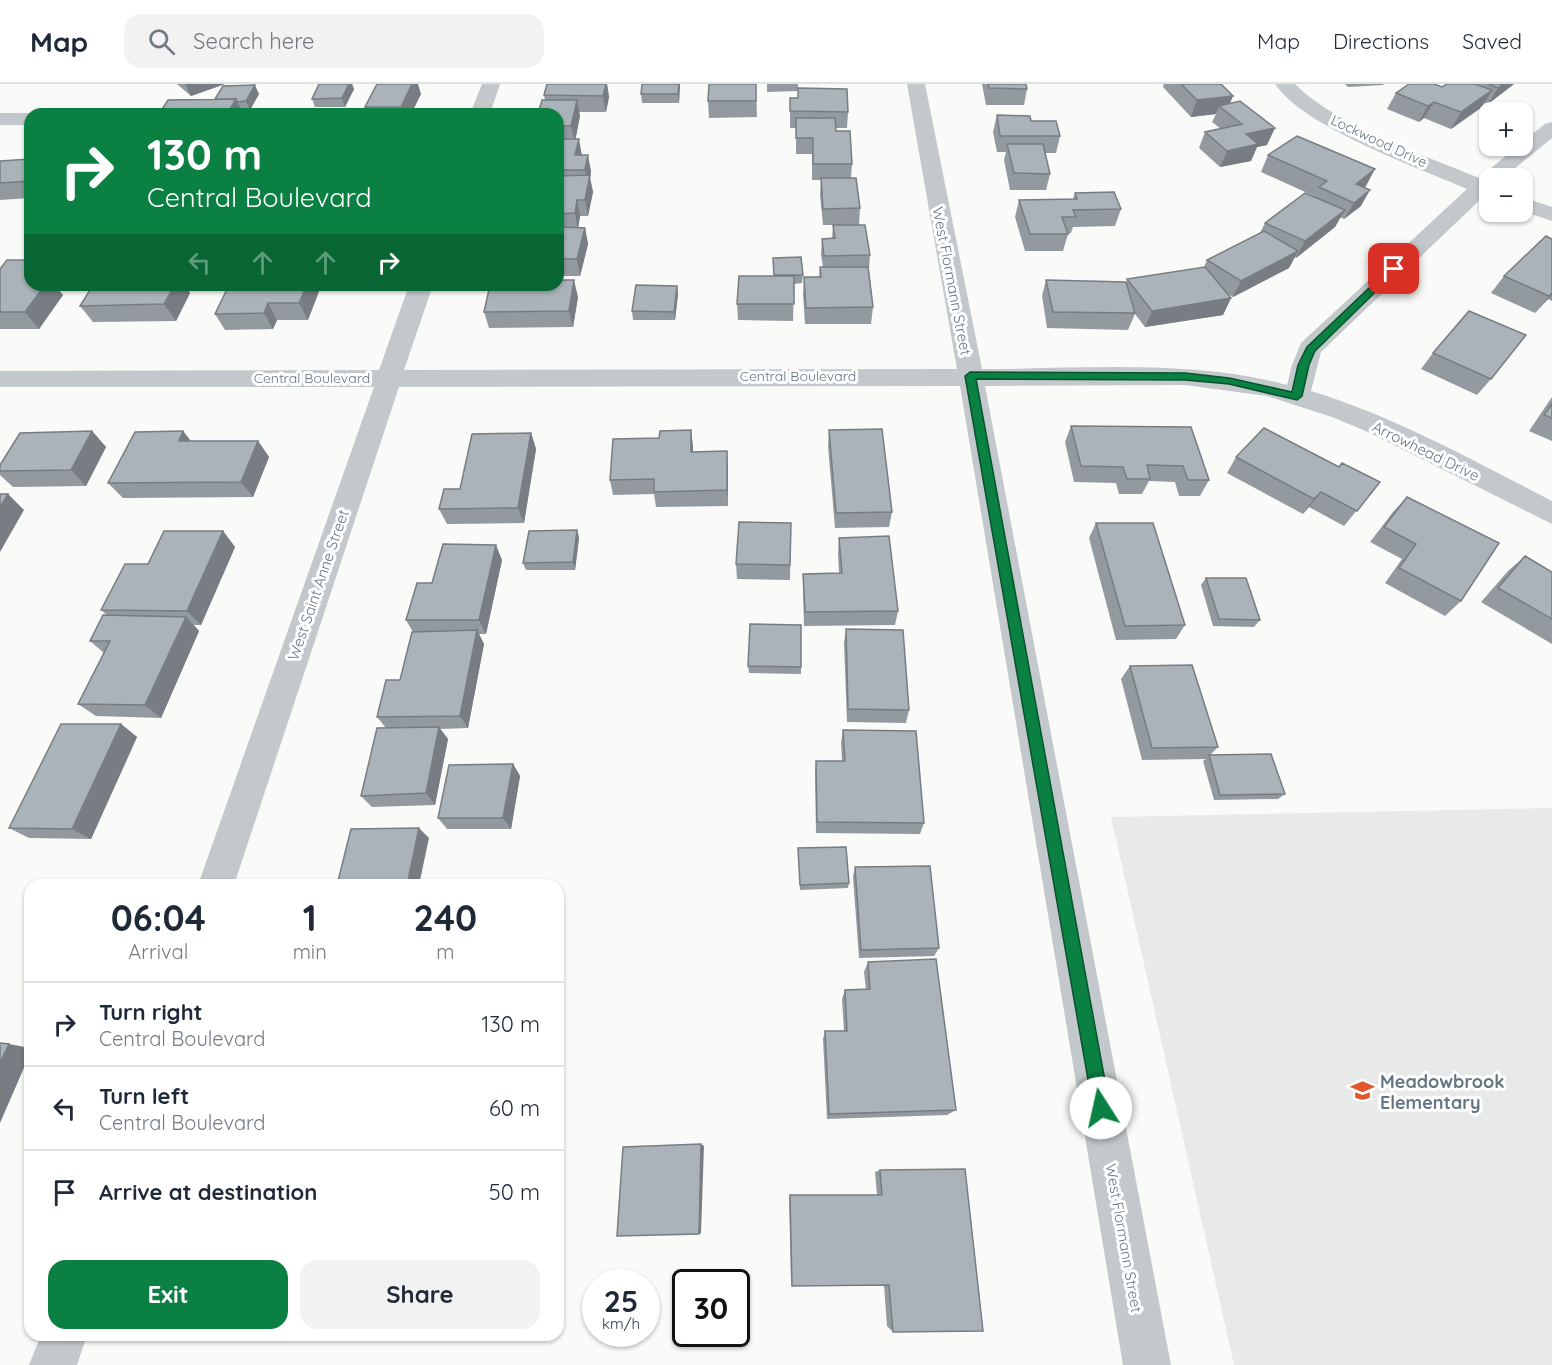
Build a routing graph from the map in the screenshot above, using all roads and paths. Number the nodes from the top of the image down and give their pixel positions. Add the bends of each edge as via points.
1 (490, 84) edge
2 (916, 84) edge
3 (1284, 84) edge
4 (482, 108) edge
5 (0, 119) edge
6 (24, 119) edge
7 (1552, 128) edge
8 (1506, 168) edge
9 (1479, 181) edge
10 (1479, 191) edge
11 (1533, 207) edge
12 (1552, 214) edge
13 (419, 291) edge
14 (970, 376) junction
15 (389, 378) junction
16 (0, 379) edge
17 (1297, 396) junction
18 (1552, 514) edge
19 (218, 879) edge
20 (62, 1341) edge
21 (53, 1365) edge
22 (1147, 1365) edge

1 - 4 street
2 - 14 street, West Flormann Street
3 - 9 street, Lockwood Drive via 1299,99 1339,125
5 - 6 street
7 - 8 street
10 - 17 street via 1310,349
11 - 12 street
13 - 15 street, West Saint Anne Street
14 - 15 street, Central Boulevard
14 - 17 street, Central Boulevard via 1185,377 1229,381
14 - 22 street, West Flormann Street
15 - 16 street, Central Boulevard
15 - 19 street, West Saint Anne Street
17 - 18 street, Arrowhead Drive via 1382,429
20 - 21 street

